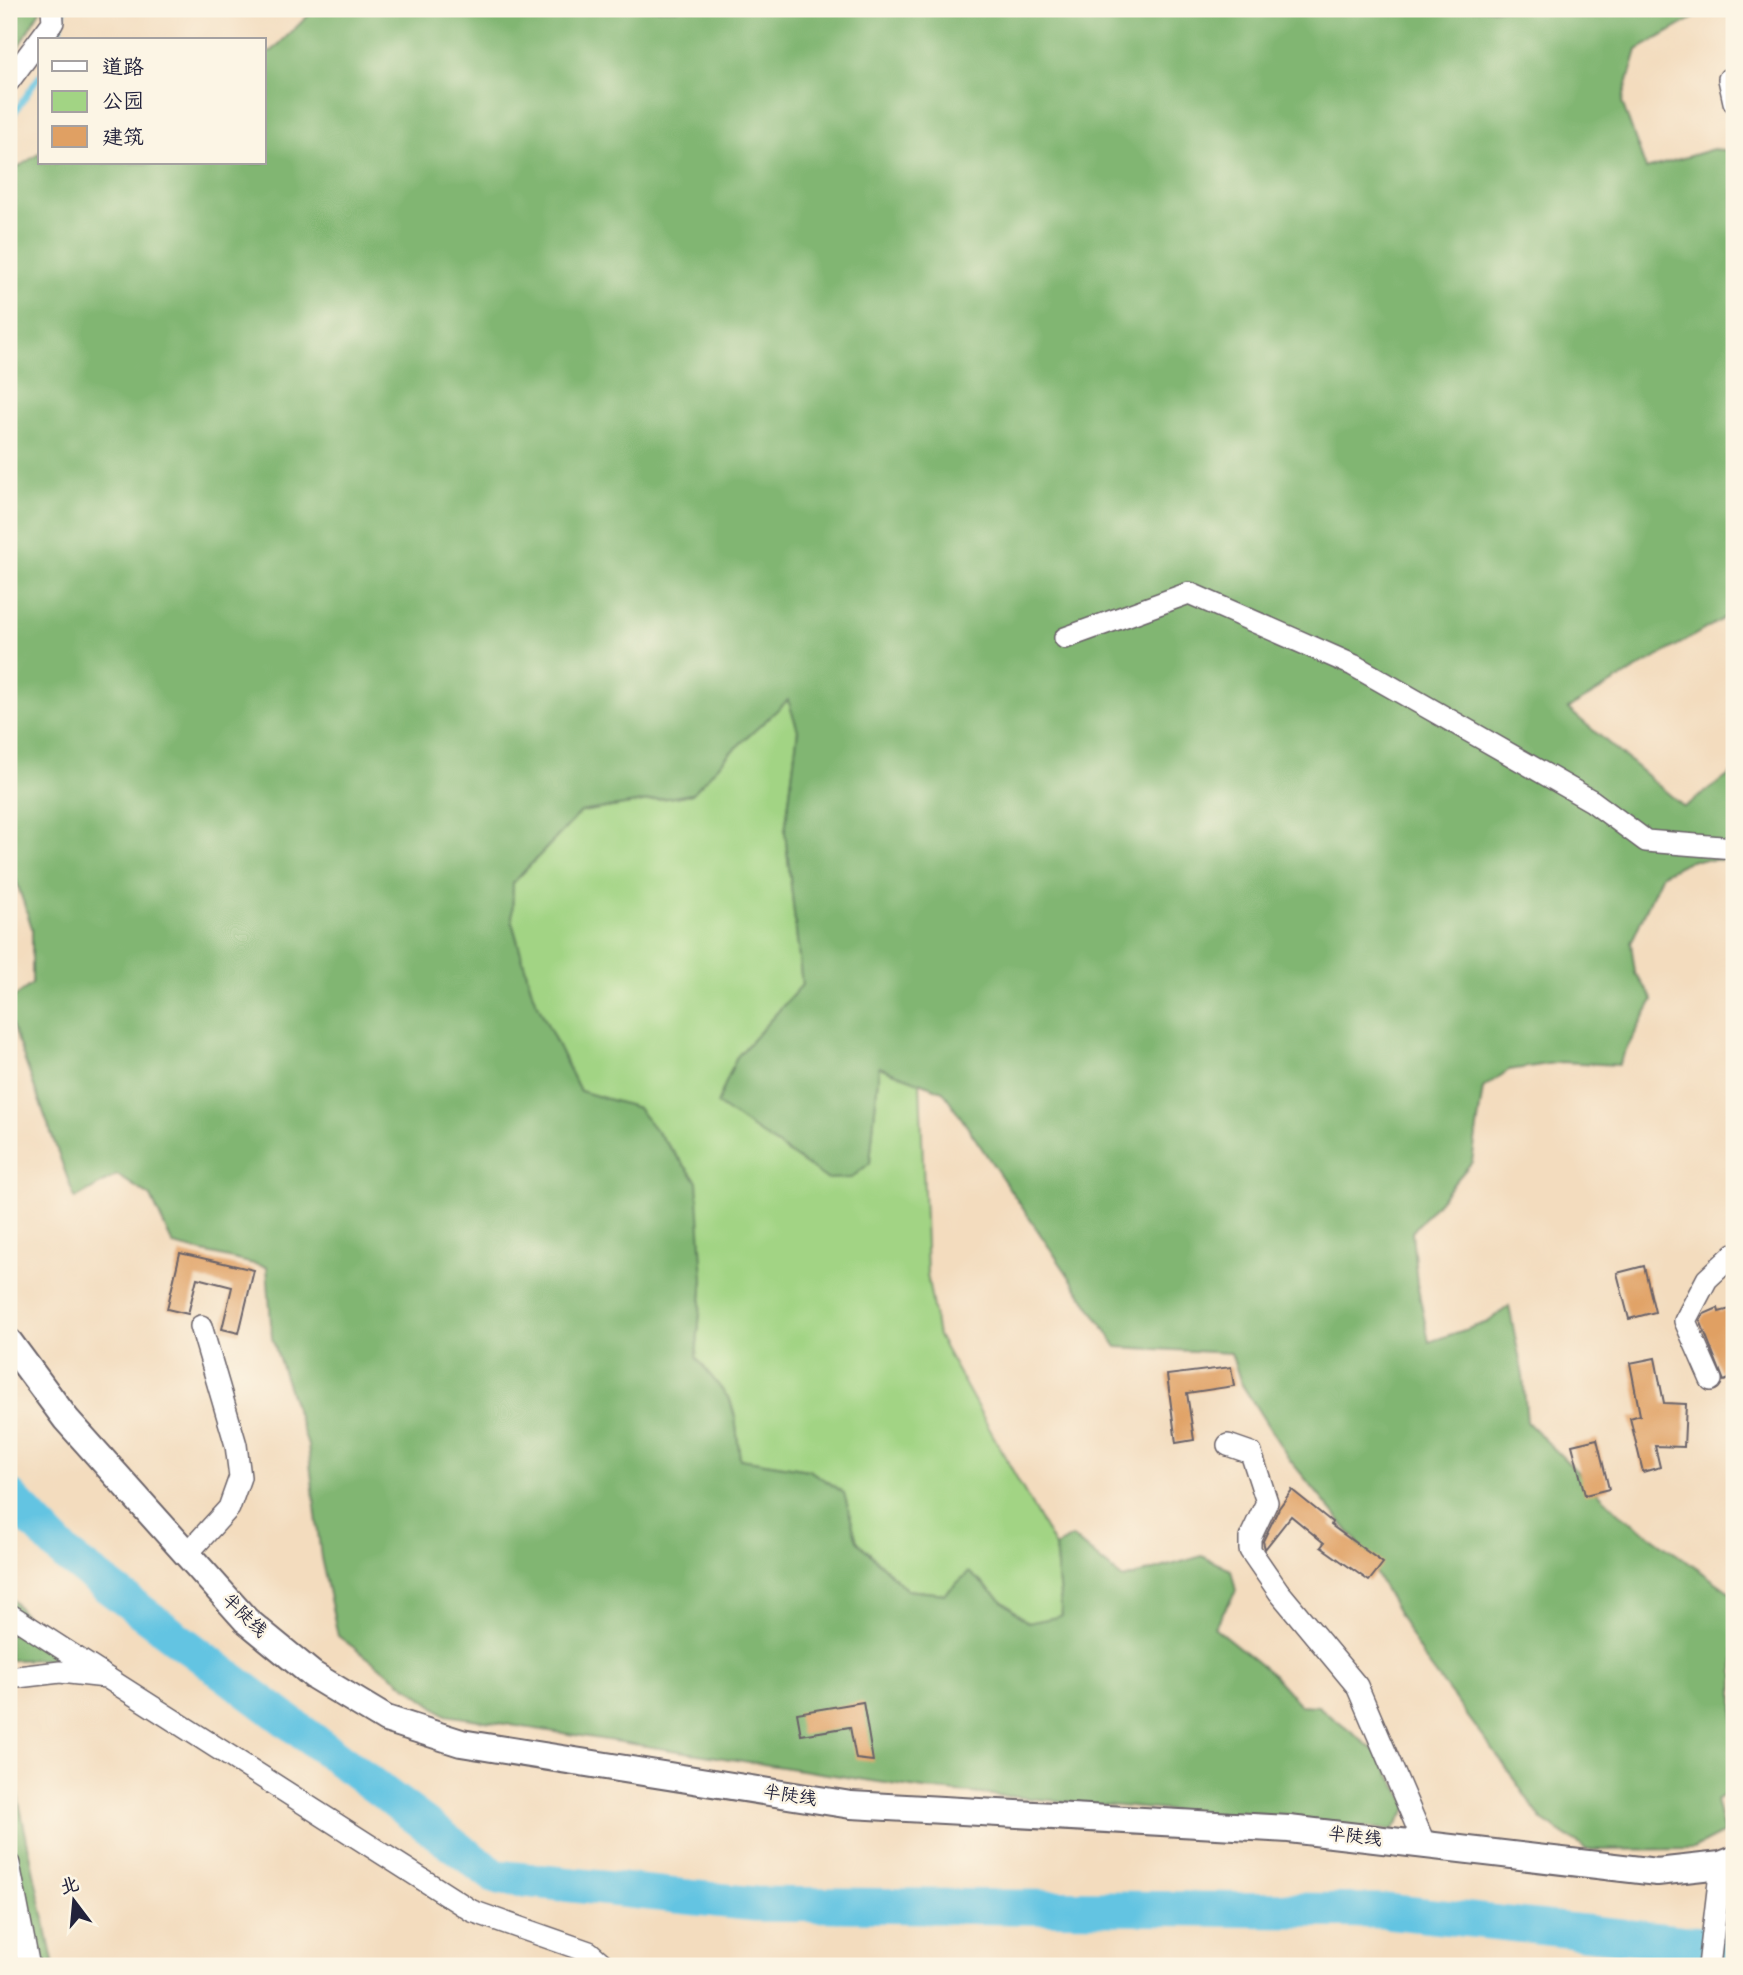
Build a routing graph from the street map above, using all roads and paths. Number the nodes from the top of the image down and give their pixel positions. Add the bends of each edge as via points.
1 (52, 9) edge
2 (41, 38) edge
3 (38, 42) edge
4 (1729, 79) dead end
5 (9, 81) edge
6 (1734, 102) edge
7 (1065, 638) dead end
8 (1734, 848) edge
9 (1734, 1254) edge
10 (201, 1326) dead end
11 (9, 1342) edge
12 (1711, 1380) dead end
13 (1228, 1445) dead end
14 (187, 1554) junction
15 (9, 1614) edge
16 (106, 1677) junction
17 (9, 1678) edge
18 (1425, 1845) junction
19 (1728, 1862) edge
20 (9, 1864) edge
21 (24, 1966) edge
22 (605, 1966) edge
23 (1709, 1966) edge

1 - 2 street via 53,22
3 - 5 street
4 - 6 street
7 - 8 street via 1189,593 1353,665 1592,801 1646,841
9 - 12 street via 1707,1279 1685,1321
10 - 14 street via 236,1446 240,1477 229,1508
11 - 14 street, 半陡线 via 66,1419
13 - 18 street via 1251,1453 1267,1502 1250,1538 1250,1550 1357,1686
14 - 18 street, 半陡线 via 246,1620 313,1675 386,1720 461,1743 851,1805 1289,1829
15 - 16 street
16 - 17 street via 60,1672
16 - 22 street via 472,1911 589,1952
18 - 19 street, 半陡线 via 1657,1872
19 - 23 street
20 - 21 street via 28,1962

